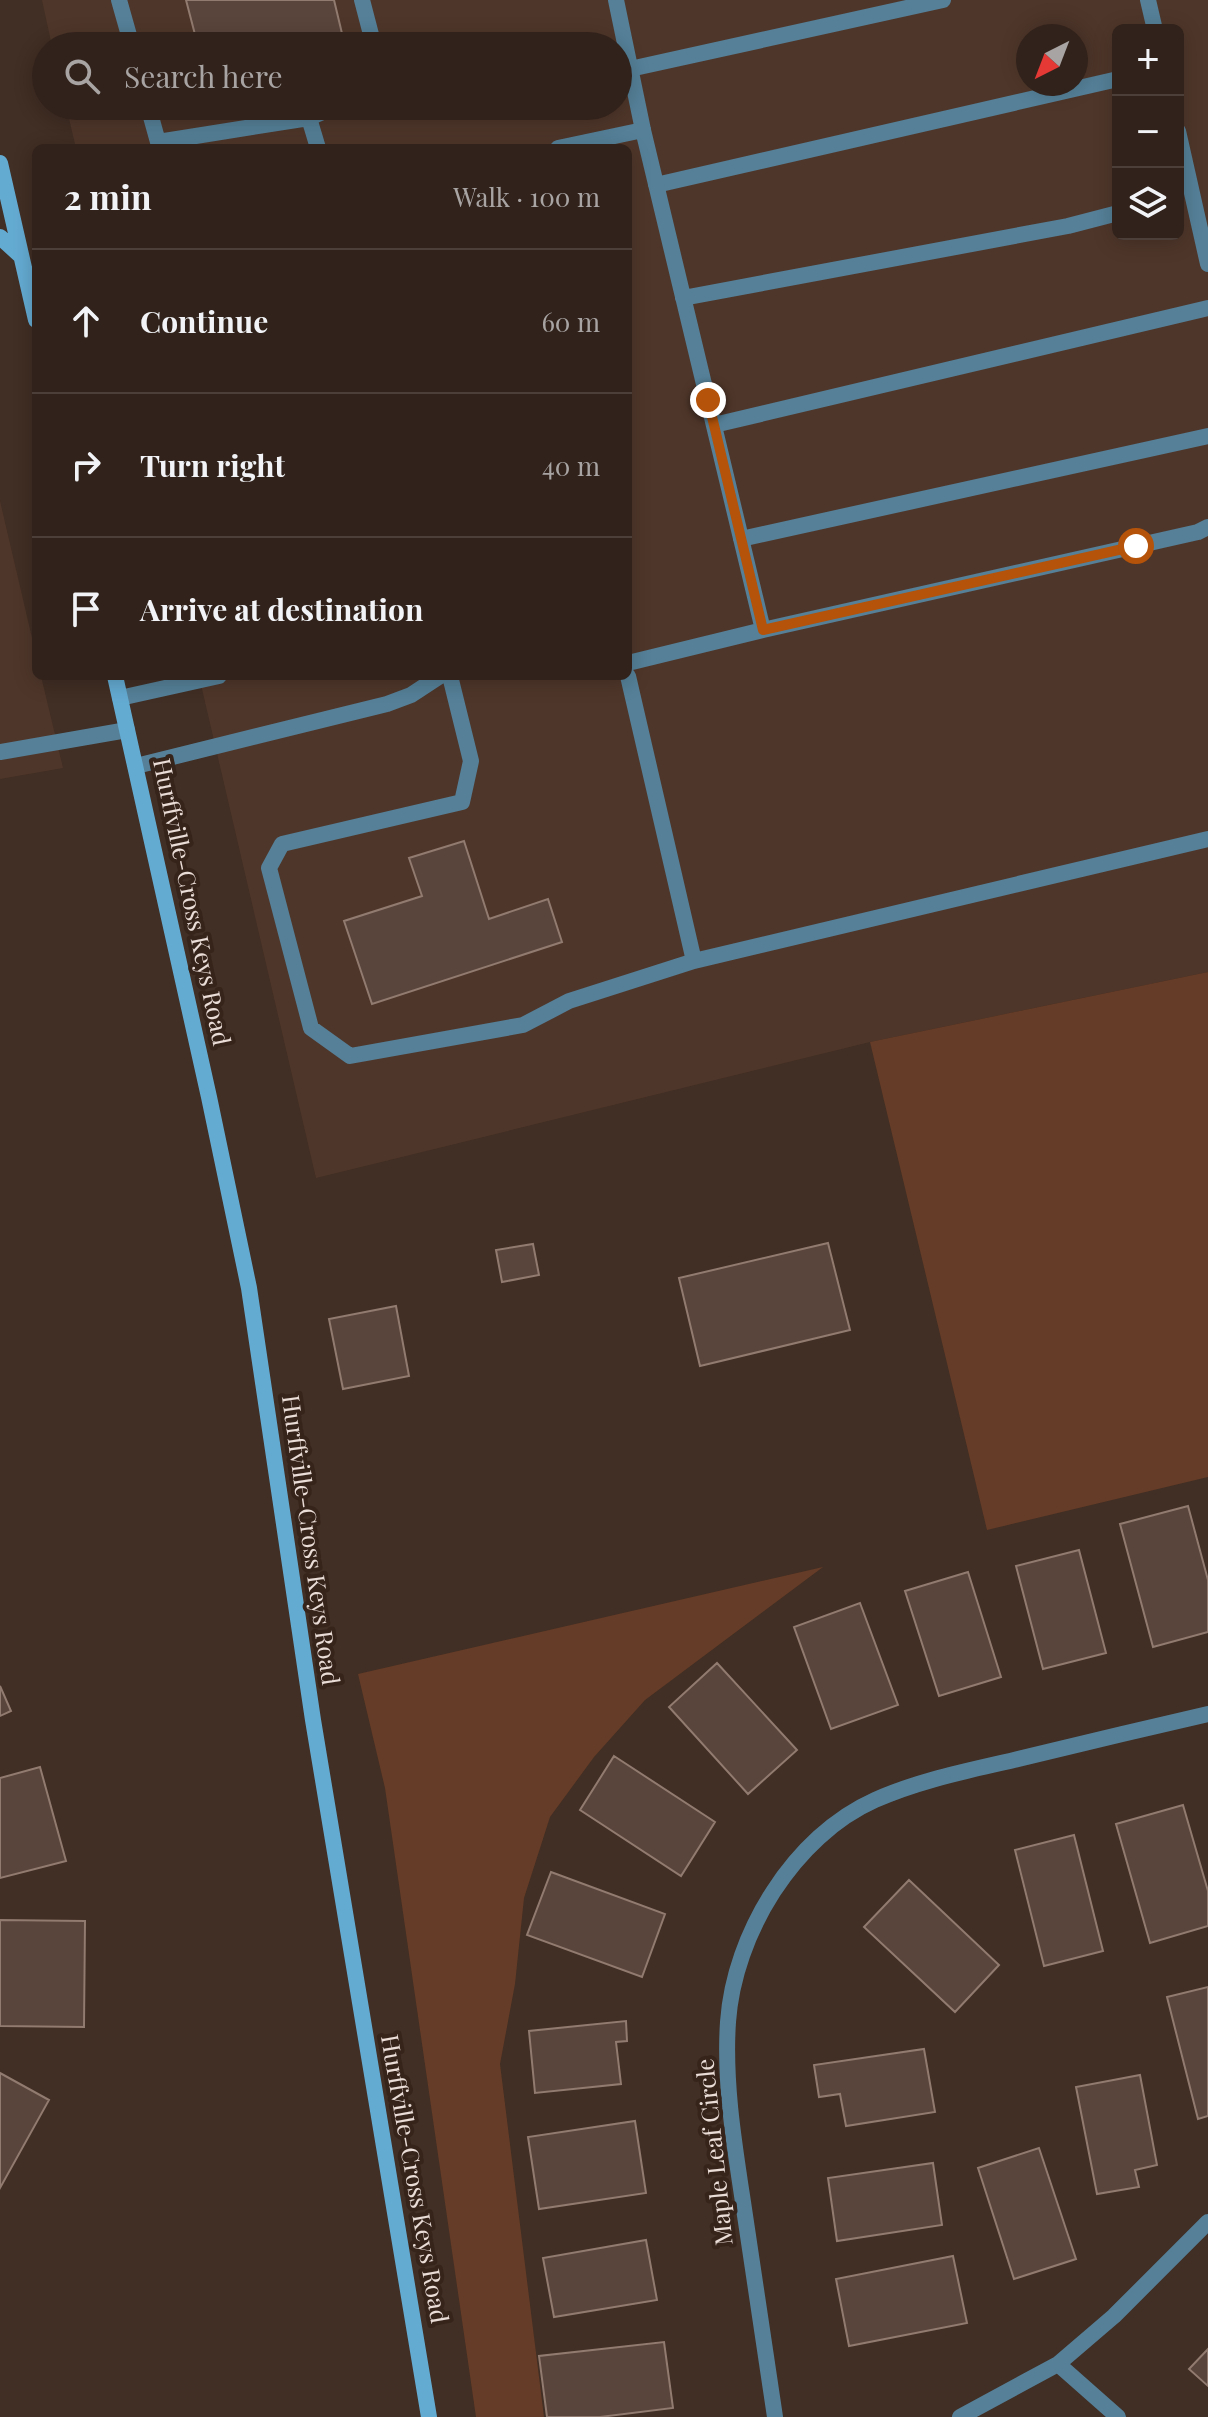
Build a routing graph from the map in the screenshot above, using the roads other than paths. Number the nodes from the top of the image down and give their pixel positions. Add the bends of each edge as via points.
1 (119, 0) edge
2 (362, 0) edge
3 (616, 0) edge
4 (943, 0) edge
5 (1148, 0) edge
6 (1154, 24) edge
7 (128, 32) edge
8 (370, 32) edge
9 (622, 32) edge
10 (632, 69) edge
11 (632, 78) edge
12 (1112, 80) edge
13 (152, 120) edge
14 (296, 120) edge
15 (310, 120) edge
16 (643, 130) junction
17 (317, 144) edge
18 (577, 144) edge
19 (0, 163) edge
20 (1182, 168) edge
21 (656, 185) junction
22 (1185, 194) edge
23 (1112, 215) edge
24 (0, 237) edge
25 (21, 256) junction
26 (1208, 264) edge
27 (32, 280) edge
28 (683, 298) junction
29 (1208, 308) edge
30 (714, 425) junction
31 (1208, 436) edge
32 (1208, 527) edge
33 (741, 539) junction
34 (763, 630) junction
35 (632, 662) edge
36 (116, 680) edge
37 (201, 680) edge
38 (434, 680) edge
39 (451, 680) edge
40 (629, 680) edge
41 (120, 698) junction
42 (127, 730) junction
43 (0, 752) edge
44 (136, 766) junction
45 (1208, 839) edge
46 (694, 961) junction
47 (1208, 1714) edge
48 (1208, 2222) edge
49 (1058, 2364) junction
50 (429, 2417) edge
51 (775, 2417) edge
52 (960, 2417) edge
53 (1118, 2417) edge

1 - 7 street
2 - 8 street
3 - 9 street
4 - 10 street
5 - 6 street
11 - 16 street
12 - 21 street
13 - 14 street via 158,142
15 - 17 street
16 - 18 street
16 - 21 street
19 - 25 main road
20 - 22 street
21 - 28 street
22 - 26 street
23 - 28 street
24 - 25 main road
25 - 27 main road
28 - 30 street
29 - 30 street
30 - 33 street
31 - 33 street
32 - 34 street
33 - 34 street
34 - 35 street
36 - 41 main road, Hurffville-Cross Keys Road
37 - 41 street
38 - 44 street via 387,704
39 - 46 street via 471,761 462,802 282,844 269,868 311,1028 350,1056 523,1025 569,1001
40 - 46 street
41 - 42 main road, Hurffville-Cross Keys Road
42 - 43 street
42 - 44 main road, Hurffville-Cross Keys Road
44 - 50 main road, Hurffville-Cross Keys Road via 249,1288 313,1720
45 - 46 street
47 - 51 street, Maple Leaf Circle via 924,1781 875,1800 832,1828 776,1886 735,1983 727,2057 733,2135
48 - 49 street
49 - 52 street
49 - 53 street

